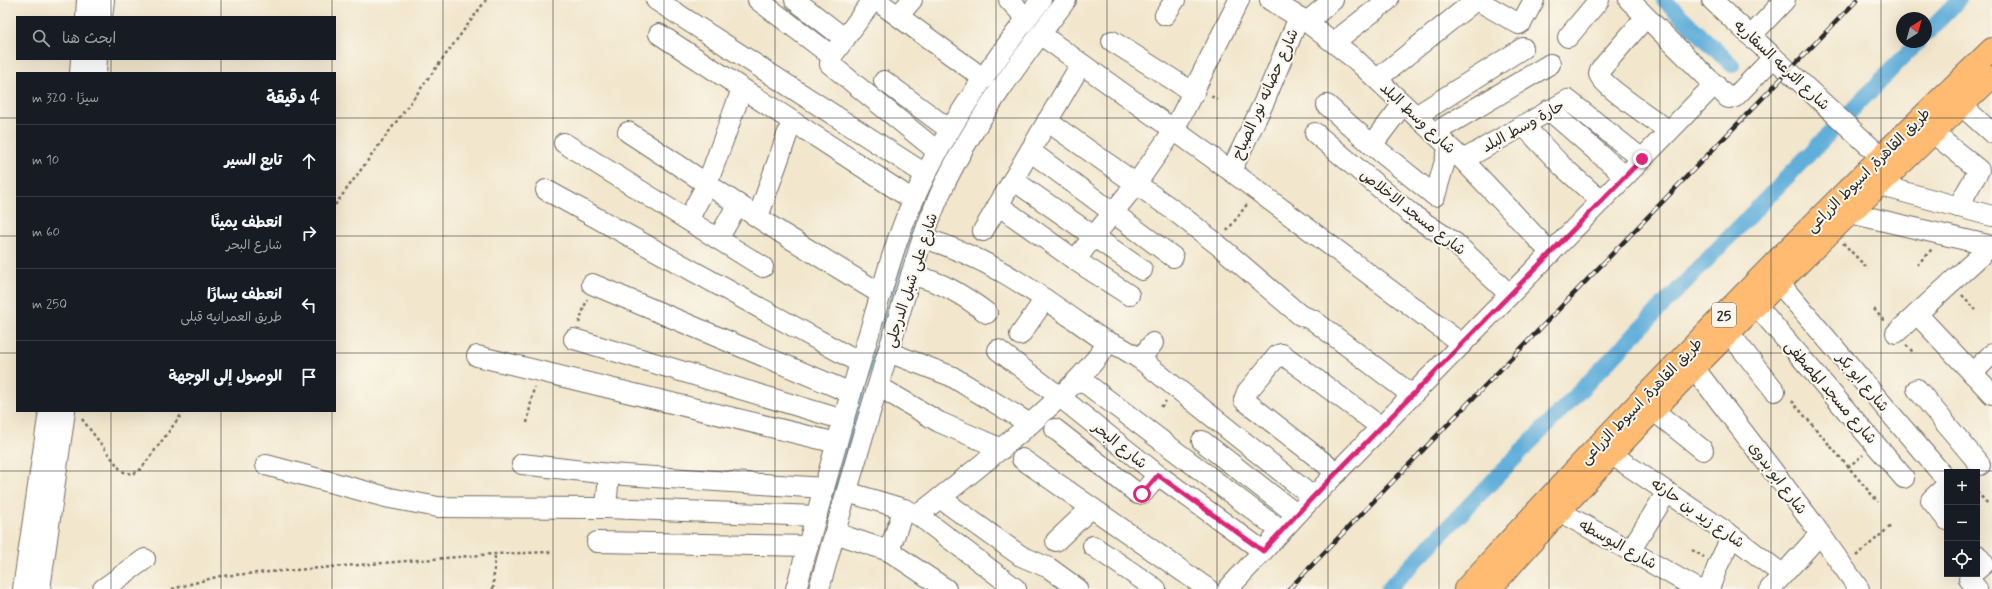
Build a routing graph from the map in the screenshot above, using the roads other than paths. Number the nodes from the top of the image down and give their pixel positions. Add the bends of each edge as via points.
1 (87, 0) edge
2 (104, 0) edge
3 (656, 0) edge
4 (758, 0) edge
5 (795, 0) edge
6 (874, 0) edge
7 (912, 0) edge
8 (1009, 0) edge
9 (1041, 0) edge
10 (1066, 0) edge
11 (1239, 0) edge
12 (1270, 0) edge
13 (1333, 0) edge
14 (1388, 0) edge
15 (1476, 0) edge
16 (1534, 0) edge
17 (1599, 0) edge
18 (1629, 0) edge
19 (1712, 0) edge
20 (1785, 0) edge
21 (86, 16) edge
22 (102, 16) edge
23 (898, 16) junction
24 (1646, 17) junction
25 (1026, 18) junction
26 (1303, 20) junction
27 (659, 34) dead end
28 (1040, 34) junction
29 (1751, 36) junction
30 (1568, 37) dead end
31 (845, 38) junction
32 (1112, 41) dead end
33 (1334, 42) junction
34 (1523, 48) dead end
35 (1992, 50) edge
36 (1773, 58) junction
37 (81, 60) edge
38 (97, 60) edge
39 (832, 61) junction
40 (1081, 64) junction
41 (1550, 64) dead end
42 (80, 72) edge
43 (96, 72) edge
44 (984, 79) junction
45 (1377, 79) junction
46 (884, 81) dead end
47 (1715, 84) junction
48 (1989, 84) edge
49 (742, 89) junction
50 (1194, 93) junction
51 (1327, 105) dead end
52 (1962, 106) junction
53 (1410, 110) junction
54 (1549, 110) junction
55 (792, 121) junction
56 (1047, 121) junction
57 (1524, 125) junction
58 (950, 130) junction
59 (1174, 130) junction
60 (1669, 131) junction
61 (628, 132) dead end
62 (1315, 133) dead end
63 (1434, 133) junction
64 (1933, 133) junction
65 (1992, 133) edge
66 (564, 143) dead end
67 (1372, 145) junction
68 (1030, 151) junction
69 (937, 152) junction
70 (1456, 154) junction
71 (1880, 156) junction
72 (1642, 159) junction
73 (1231, 171) junction
74 (925, 174) junction
75 (1625, 176) junction
76 (1013, 180) junction
77 (707, 184) junction
78 (1136, 184) junction
79 (1878, 185) junction
80 (546, 190) dead end
81 (913, 200) junction
82 (1601, 201) junction
83 (738, 204) junction
84 (998, 206) junction
85 (1958, 207) junction
86 (1113, 213) junction
87 (1850, 213) junction
88 (1992, 216) edge
89 (758, 217) junction
90 (688, 220) junction
91 (983, 231) dead end
92 (1095, 236) junction
93 (923, 238) junction
94 (718, 239) junction
95 (1991, 246) edge
96 (1550, 253) junction
97 (1173, 257) dead end
98 (1075, 260) junction
99 (763, 267) dead end
100 (1142, 270) dead end
101 (911, 275) junction
102 (592, 284) road end
103 (1780, 284) junction
104 (881, 294) junction
105 (1510, 294) junction
106 (1129, 296) dead end
107 (1045, 299) junction
108 (1757, 306) junction
109 (987, 313) dead end
110 (1917, 314) junction
111 (1896, 333) dead end
112 (1730, 334) junction
113 (1020, 335) dead end
114 (574, 339) road end
115 (1108, 343) junction
116 (1153, 343) dead end
117 (1462, 344) junction
118 (998, 350) dead end
119 (888, 352) junction
120 (1992, 354) edge
121 (478, 356) dead end
122 (1140, 359) junction
123 (860, 363) junction
124 (1694, 369) junction
125 (1972, 373) junction
126 (1080, 380) junction
127 (878, 386) junction
128 (1917, 389) dead end
129 (1775, 391) dead end
130 (851, 393) junction
131 (1992, 394) edge
132 (1412, 395) junction
133 (1060, 397) junction
134 (1654, 411) junction
135 (49, 412) edge
136 (72, 414) edge
137 (844, 420) junction
138 (1030, 424) junction
139 (1381, 427) junction
140 (1055, 429) dead end
141 (1202, 441) dead end
142 (837, 443) junction
143 (1002, 449) junction
144 (1703, 450) dead end
145 (1611, 454) junction
146 (1022, 459) dead end
147 (522, 464) dead end
148 (266, 465) dead end
149 (1980, 465) edge
150 (1337, 473) junction
151 (609, 474) junction
152 (1158, 475) junction
153 (1944, 476) edge
154 (1904, 478) dead end
155 (824, 488) junction
156 (1944, 488) edge
157 (847, 492) junction
158 (1667, 492) junction
159 (1313, 497) junction
160 (940, 498) junction
161 (606, 508) junction
162 (1091, 508) junction
163 (1559, 511) junction
164 (911, 512) junction
165 (1296, 514) junction
166 (817, 516) junction
167 (1944, 516) edge
168 (1281, 531) junction
169 (835, 533) junction
170 (1820, 534) junction
171 (1732, 536) junction
172 (1056, 541) dead end
173 (597, 542) dead end
174 (808, 546) junction
175 (1093, 546) dead end
176 (889, 551) junction
177 (1263, 551) junction
178 (1630, 551) junction
179 (145, 559) dead end
180 (1980, 559) edge
181 (1980, 567) edge
182 (1782, 574) junction
183 (1971, 577) edge
184 (1497, 587) edge
185 (23, 589) edge
186 (40, 589) edge
187 (102, 589) edge
188 (796, 589) edge
189 (819, 589) edge
190 (946, 589) edge
191 (1016, 589) edge
192 (1078, 589) edge
193 (1156, 589) edge
194 (1208, 589) edge
195 (1228, 589) edge
196 (1465, 589) edge
197 (1698, 589) edge
198 (1709, 589) edge
199 (1770, 589) edge
200 (1859, 589) edge
201 (1977, 589) edge

1 - 21 street
2 - 22 street
3 - 74 street
4 - 39 street
5 - 31 street
6 - 23 street
6 - 31 street
7 - 23 street
8 - 25 street
9 - 25 street, شارع على شبل الدرجلى
10 - 28 street, شارع على شبل الدرجلى
11 - 50 street
12 - 26 street, شارع وسط البلد
13 - 26 street
14 - 33 street
15 - 16 street via 1519,24
15 - 45 street
17 - 30 street
18 - 24 street
19 - 29 street, شارع الترعه السقاريه
20 - 29 street
23 - 44 street
24 - 47 street
24 - 60 street via 1599,74 1613,90
25 - 44 street, شارع على شبل الدرجلى
26 - 33 street, شارع وسط البلد
26 - 73 street, شارع حضانه نور الصباح
27 - 49 street
28 - 40 street
28 - 93 street, شارع على شبل الدرجلى via 1000,90 960,155 936,203
29 - 36 street, شارع الترعه السقاريه
31 - 39 street
32 - 50 street
33 - 45 street, شارع وسط البلد
34 - 53 street
35 - 71 highway, طريق القاهرة, اسيوط الزراعى / 25
36 - 47 street via 1735,97 1728,98
36 - 71 street, شارع الترعه السقاريه
37 - 42 street
38 - 43 street
39 - 69 street
40 - 56 street
40 - 59 street
41 - 63 street
44 - 58 street, شارع على شبل الدرجلى
45 - 53 street, شارع وسط البلد
46 - 58 street
47 - 60 street
48 - 52 highway, طريق القاهرة, اسيوط الزراعى / 25
49 - 55 street
49 - 77 street
50 - 59 street
51 - 67 street
52 - 64 highway, طريق القاهرة, اسيوط الزراعى / 25
52 - 65 street
53 - 63 street, شارع وسط البلد
53 - 67 street
54 - 57 street, حارة وسط البلد
54 - 72 street, حارة وسط البلد via 1568,100
54 - 75 street
55 - 81 street
55 - 89 street
56 - 68 street
56 - 78 street
57 - 70 street, حارة وسط البلد
57 - 82 street via 1562,166
58 - 69 street, شارع على شبل الدرجلى
59 - 73 street
59 - 78 street
60 - 72 street
61 - 77 street
62 - 105 street, شارع مسجد الاخلاص via 1412,214 1455,243
63 - 70 street, شارع وسط البلد
64 - 79 highway, طريق القاهرة, اسيوط الزراعى / 25
64 - 85 street via 1979,170
66 - 90 street
67 - 70 street via 1435,196
68 - 76 street
68 - 86 street
69 - 74 street, شارع على شبل الدرجلى
70 - 96 street, شارع وسط البلد
71 - 196 highway, طريق القاهرة, اسيوط الزراعى / 25 via 1624,417
72 - 75 street
73 - 117 street
74 - 81 street, شارع على شبل الدرجلى
75 - 82 street
76 - 84 street
76 - 92 street
77 - 83 street
77 - 90 street
78 - 86 street
78 - 132 street via 1217,244 1300,315 1313,320
79 - 85 street
79 - 87 highway, طريق القاهرة, اسيوط الزراعى / 25
80 - 123 street
81 - 104 street, شارع على شبل الدرجلى via 895,246
82 - 96 street
83 - 89 street
83 - 94 street
84 - 91 street
84 - 98 street
85 - 88 street
86 - 92 street
86 - 97 street
87 - 95 street
87 - 103 highway, طريق القاهرة, اسيوط الزراعى / 25
89 - 104 street
90 - 94 street
92 - 98 street
92 - 100 street
93 - 101 street, شارع على شبل الدرجلى
93 - 107 street via 992,265
94 - 99 street
95 - 110 street
96 - 105 street
98 - 106 street
101 - 109 street via 952,288
101 - 119 street, شارع على شبل الدرجلى
102 - 130 street
103 - 108 highway, طريق القاهرة, اسيوط الزراعى / 25
103 - 153 street, شارع ابو بكر
104 - 123 street, شارع على شبل الدرجلى
105 - 117 street
107 - 113 street
107 - 115 street
108 - 112 highway, طريق القاهرة, اسيوط الزراعى / 25
108 - 154 street, شارع مسجد المصطفى
110 - 111 street
110 - 125 street
112 - 124 highway, طريق القاهرة, اسيوط الزراعى / 25
112 - 129 street
114 - 137 street
115 - 122 street
115 - 126 street
116 - 122 street
117 - 132 street
118 - 133 street, شارع البحر
119 - 127 street, شارع على شبل الدرجلى
119 - 138 street via 951,376
120 - 125 street
121 - 142 street
122 - 159 street
123 - 130 street, شارع على شبل الدرجلى
124 - 134 highway, طريق القاهرة, اسيوط الزراعى / 25
124 - 170 street, شارع ابو بدوى
125 - 131 street
126 - 133 street
126 - 168 street
127 - 143 street via 939,422
127 - 157 street, شارع على شبل الدرجلى
128 - 149 street
130 - 137 street, شارع على شبل الدرجلى
132 - 139 street
133 - 138 street
133 - 152 street, شارع البحر
134 - 144 street
134 - 145 highway, طريق القاهرة, اسيوط الزراعى / 25
135 - 185 street
136 - 186 street
137 - 142 street, شارع على شبل الدرجلى
138 - 143 street
139 - 150 street
139 - 150 street via 1282,354 1278,355 1244,400
140 - 152 street via 1138,494 1143,493
141 - 165 street
142 - 155 street, شارع على شبل الدرجلى
143 - 160 street
145 - 158 street, شارع زيد بن حارثه
145 - 163 highway, طريق القاهرة, اسيوط الزراعى / 25
146 - 162 street
147 - 151 street
148 - 161 street via 390,498 438,507
150 - 159 street
151 - 155 street
151 - 161 street
152 - 177 street, شارع البحر
155 - 166 street, شارع على شبل الدرجلى
156 - 167 street via 1930,500
157 - 164 street
157 - 169 street, شارع على شبل الدرجلى
158 - 171 street, شارع زيد بن حارثه
158 - 178 street
159 - 165 street
160 - 164 street
160 - 192 street via 1021,556 1049,568
161 - 166 street
162 - 172 street
162 - 194 street
163 - 178 street, شارع البوسطه
163 - 184 highway, طريق القاهرة, اسيوط الزراعى / 25
164 - 176 street
164 - 191 street
165 - 168 street
166 - 174 street, شارع على شبل الدرجلى
168 - 177 street
169 - 176 street
169 - 189 street, شارع على شبل الدرجلى
170 - 182 street
170 - 200 street, شارع ابو بدوى
171 - 182 street, شارع زيد بن حارثه
171 - 198 street
173 - 174 street
174 - 188 street, شارع على شبل الدرجلى
175 - 193 street
176 - 190 street
177 - 195 street
178 - 197 street, شارع البوسطه
179 - 187 street
180 - 181 street via 1984,564
182 - 199 street
183 - 201 street via 1969,579

